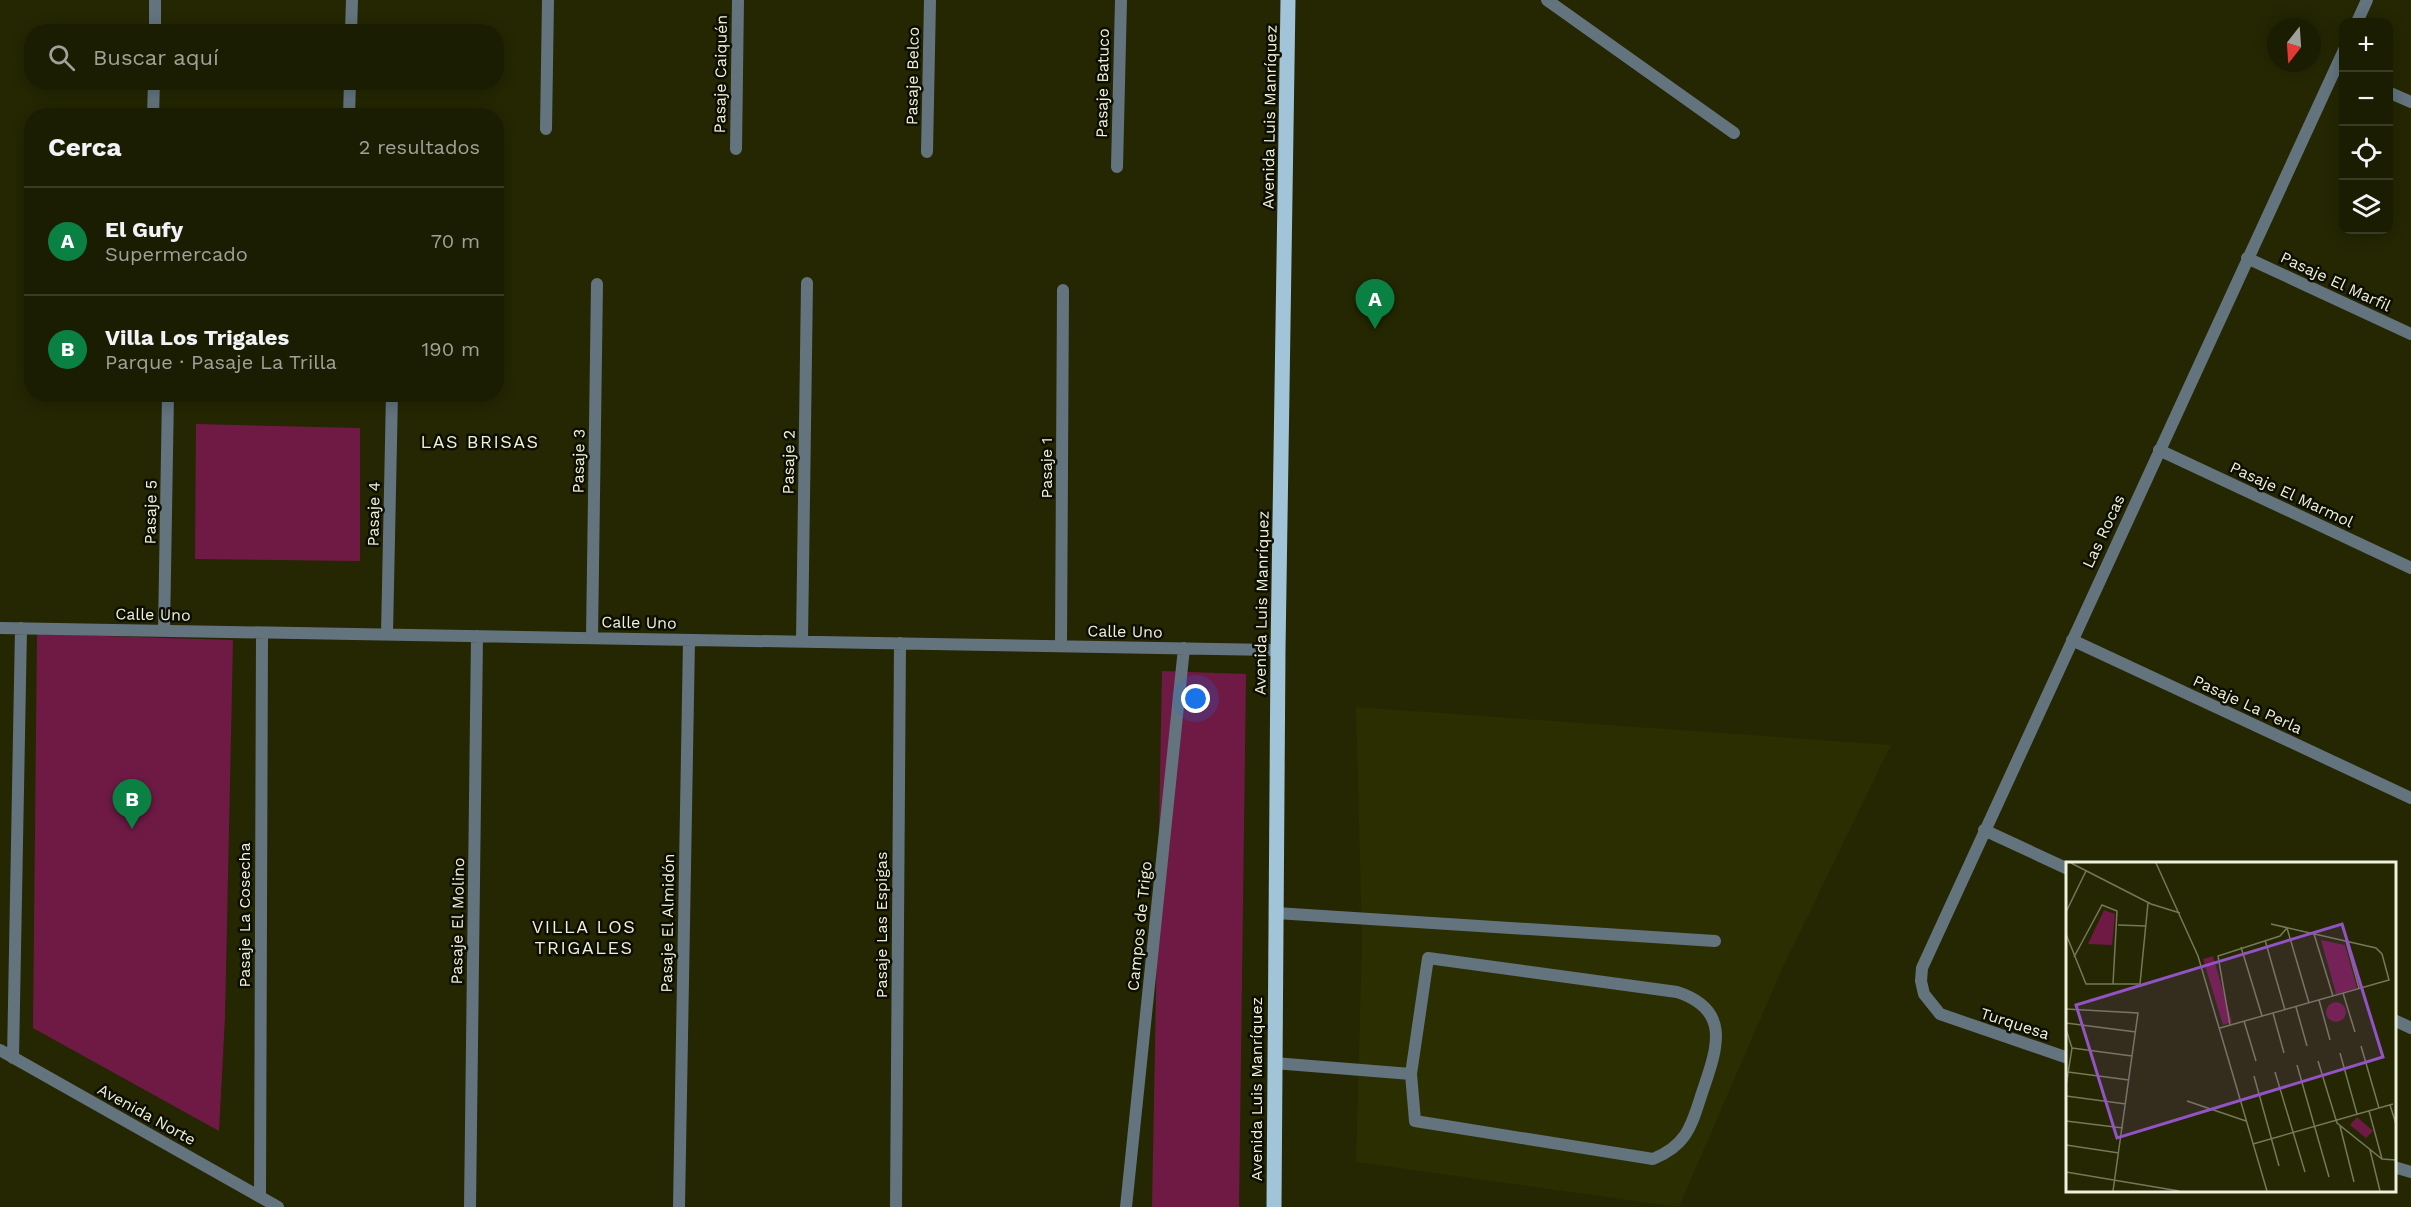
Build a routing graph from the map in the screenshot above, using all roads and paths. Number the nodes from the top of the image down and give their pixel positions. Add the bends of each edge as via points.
1 (155, 0) edge
2 (352, 0) edge
3 (548, 0) edge
4 (738, 0) edge
5 (930, 0) edge
6 (1121, 0) edge
7 (1288, 0) edge
8 (1547, 0) edge
9 (2367, 0) edge
10 (2359, 18) edge
11 (155, 24) edge
12 (351, 24) edge
13 (2339, 69) edge
14 (154, 90) edge
15 (350, 90) edge
16 (2393, 94) edge
17 (2411, 102) edge
18 (153, 108) edge
19 (349, 108) edge
20 (546, 129) dead end
21 (1734, 133) dead end
22 (736, 149) dead end
23 (927, 152) dead end
24 (1117, 167) dead end
25 (2247, 258) junction
26 (807, 283) dead end
27 (597, 284) dead end
28 (1063, 290) dead end
29 (2411, 334) edge
30 (168, 402) edge
31 (392, 402) edge
32 (2159, 450) junction
33 (2411, 568) edge
34 (0, 628) edge
35 (21, 628) junction
36 (164, 631) junction
37 (262, 633) junction
38 (387, 634) junction
39 (477, 636) junction
40 (592, 638) junction
41 (689, 640) junction
42 (2072, 640) junction
43 (802, 641) junction
44 (900, 643) junction
45 (1062, 646) junction
46 (1184, 648) junction
47 (1278, 650) junction
48 (2411, 798) edge
49 (1984, 830) junction
50 (2066, 869) edge
51 (1276, 914) junction
52 (1715, 941) dead end
53 (1952, 1020) joint
54 (2396, 1021) edge
55 (2411, 1028) edge
56 (0, 1050) edge
57 (13, 1058) junction
58 (2066, 1058) edge
59 (1274, 1063) junction
60 (1411, 1074) junction
61 (2396, 1168) edge
62 (2411, 1172) edge
63 (260, 1197) junction
64 (278, 1207) edge
65 (470, 1207) edge
66 (679, 1207) edge
67 (896, 1207) edge
68 (1126, 1207) edge
69 (1274, 1207) edge

1 - 11 street
2 - 12 street
3 - 20 street
4 - 22 street, Pasaje Caiquén
5 - 23 street, Pasaje Belco
6 - 24 street, Pasaje Batuco
7 - 47 main road, Avenida Luis Manríquez
8 - 21 street
9 - 10 street
13 - 25 street, Las Rocas
14 - 18 street
15 - 19 street
16 - 17 street
25 - 29 street, Pasaje El Marfil
25 - 32 street, Las Rocas
26 - 43 street, Pasaje 2
27 - 40 street, Pasaje 3
28 - 45 street, Pasaje 1
30 - 36 street, Pasaje 5
31 - 38 street, Pasaje 4
32 - 33 street, Pasaje El Marmol
32 - 42 street, Las Rocas
34 - 35 street, Calle Uno
35 - 36 street, Calle Uno
35 - 57 street
36 - 37 street, Calle Uno
37 - 38 street, Calle Uno
37 - 63 street, Pasaje La Cosecha
38 - 39 street, Calle Uno
39 - 40 street, Calle Uno
39 - 65 street, Pasaje El Molino
40 - 41 street, Calle Uno
41 - 43 street, Calle Uno
41 - 66 street, Pasaje El Almidón
42 - 48 street, Pasaje La Perla
42 - 49 street, Las Rocas
43 - 44 street, Calle Uno
44 - 45 street, Calle Uno
44 - 67 street, Pasaje Las Espigas
45 - 46 street, Calle Uno
46 - 47 street, Calle Uno
46 - 68 street, Campos de Trigo
47 - 51 main road, Avenida Luis Manríquez
49 - 50 street
49 - 53 street, Las Rocas via 1922,968 1921,981 1930,1003
51 - 52 street
51 - 59 main road, Avenida Luis Manríquez
53 - 58 street, Turquesa
54 - 55 street
56 - 57 street, Avenida Norte
57 - 63 street, Avenida Norte
59 - 60 street
59 - 69 main road, Avenida Luis Manríquez
60 - 60 street via 1428,958 1677,992 1689,996 1710,1014 1718,1042 1688,1133 1671,1151 1653,1159 1414,1121
61 - 62 street
63 - 64 street, Avenida Norte

